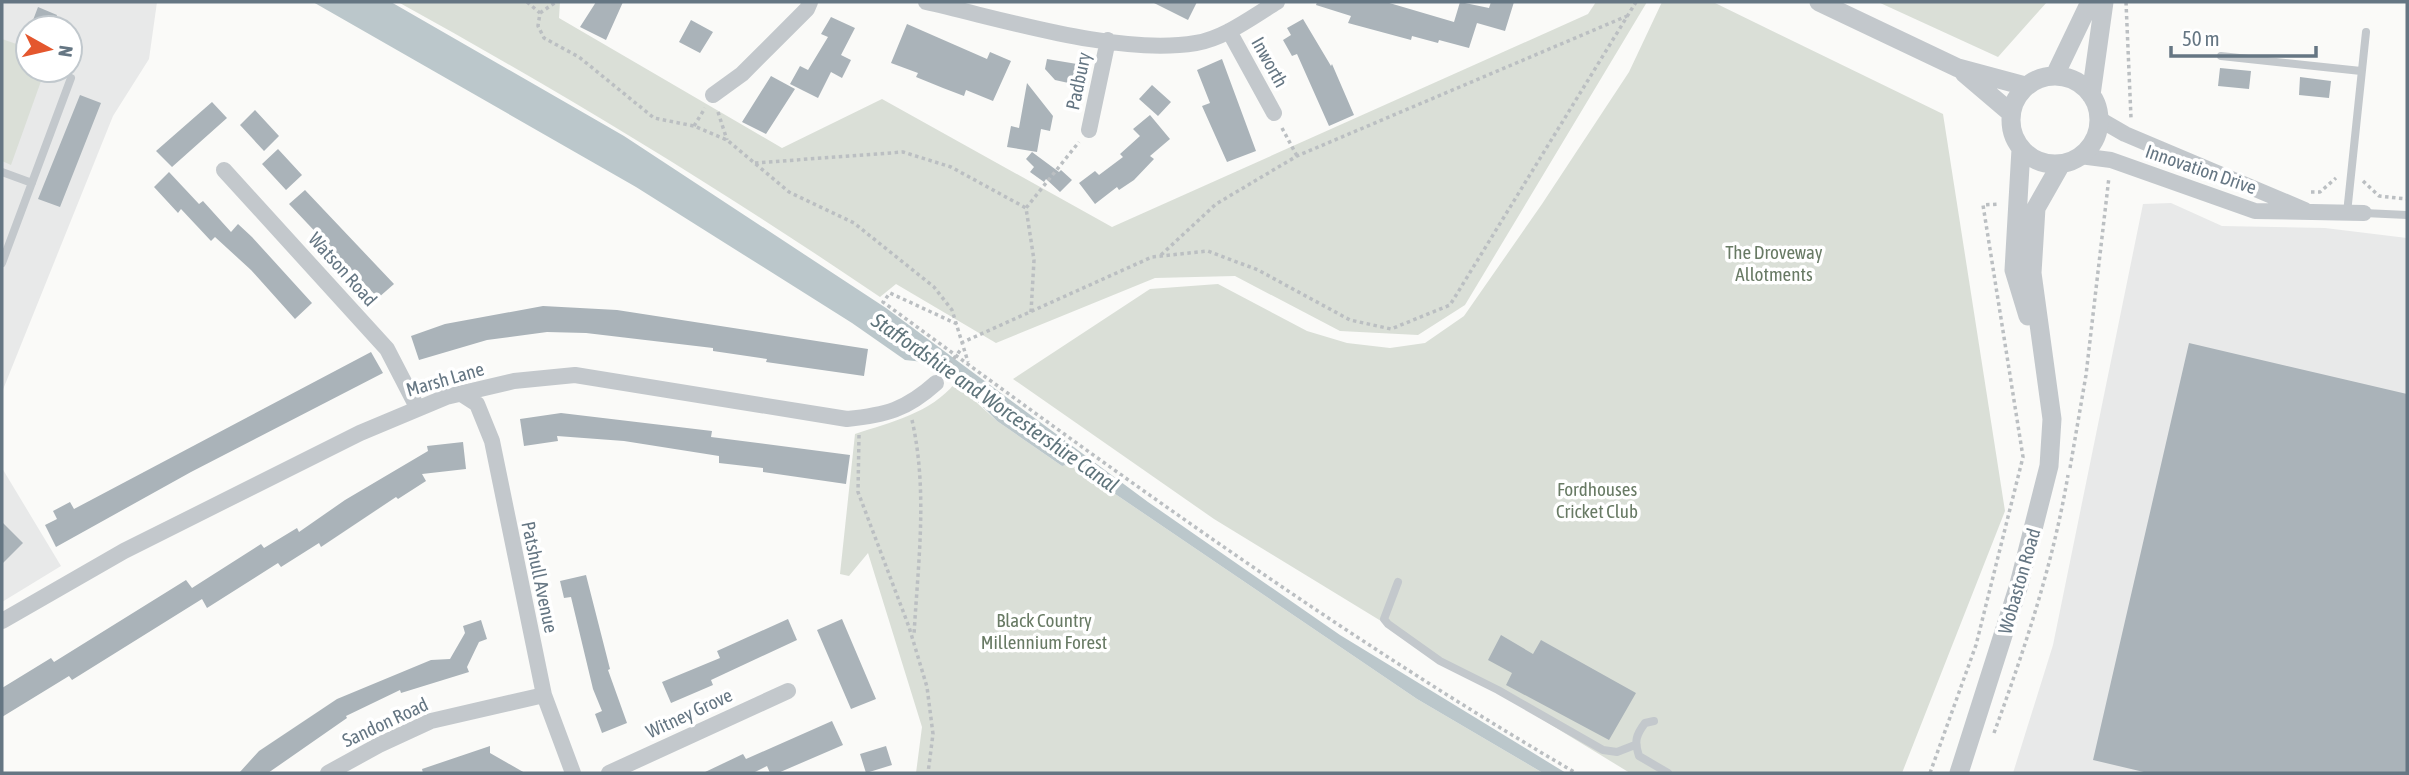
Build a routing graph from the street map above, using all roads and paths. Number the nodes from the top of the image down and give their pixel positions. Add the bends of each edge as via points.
1 (527, 2) edge
2 (556, 2) edge
3 (810, 2) edge
4 (926, 2) edge
5 (1277, 2) edge
6 (1636, 2) edge
7 (1819, 2) edge
8 (2090, 2) edge
9 (2104, 2) edge
10 (2126, 2) edge
11 (973, 7) edge
12 (540, 13) junction
13 (1628, 15) junction
14 (1229, 31) junction
15 (2366, 32) dead end
16 (1108, 40) junction
17 (2221, 56) dead end
18 (1958, 68) junction
19 (2361, 71) junction
20 (2055, 75) junction
21 (69, 84) edge
22 (2025, 86) junction
23 (2091, 94) junction
24 (713, 95) junction
25 (1274, 113) joint
26 (2011, 113) junction
27 (2099, 116) junction
28 (2132, 117) junction
29 (2140, 122) dead end
30 (694, 126) junction
31 (1089, 130) joint
32 (727, 140) junction
33 (2021, 149) junction
34 (1297, 156) junction
35 (2080, 156) junction
36 (755, 163) junction
37 (2061, 164) junction
38 (224, 170) dead end
39 (2, 172) edge
40 (2351, 174) junction
41 (32, 183) junction
42 (2309, 192) dead end
43 (2407, 199) edge
44 (2018, 203) junction
45 (1026, 208) junction
46 (2309, 212) junction
47 (2347, 213) junction
48 (2364, 213) joint
49 (2407, 215) edge
50 (1159, 256) junction
51 (2, 263) edge
52 (1031, 312) junction
53 (957, 324) junction
54 (962, 345) junction
55 (968, 362) junction
56 (936, 383) joint
57 (2048, 384) junction
58 (463, 395) junction
59 (909, 404) junction
60 (418, 407) junction
61 (860, 418) junction
62 (1398, 582) dead end
63 (3, 617) edge
64 (913, 641) junction
65 (788, 691) dead end
66 (544, 695) junction
67 (1654, 721) dead end
68 (1635, 745) junction
69 (328, 773) edge
70 (573, 773) edge
71 (608, 773) edge
72 (928, 773) edge
73 (1576, 773) edge
74 (1668, 773) edge
75 (1930, 773) edge
76 (1959, 773) edge

1 - 12 path
2 - 12 path
3 - 24 street via 742,74
4 - 11 street
5 - 14 street
6 - 13 path
7 - 18 street
8 - 20 street
9 - 23 street
10 - 28 path
11 - 16 street via 1037,29
12 - 30 path via 538,26 544,38 579,57 654,118
13 - 34 path
13 - 50 path via 1450,305 1391,329 1350,320 1258,270 1208,251
14 - 16 street via 1198,43
14 - 25 street, Inworth
15 - 19 lane
16 - 31 street, Padbury
17 - 19 lane
18 - 22 street
18 - 26 street
19 - 40 lane
20 - 22 street
20 - 23 street via 2076,80
21 - 41 lane
22 - 26 street
23 - 27 street
24 - 30 path
24 - 32 path
25 - 34 path
26 - 33 street via 2012,132
27 - 28 path
27 - 35 street via 2095,139
27 - 46 street, Innovation Drive via 2125,134
28 - 29 path
30 - 32 path
31 - 45 path
32 - 36 path
33 - 37 street via 2041,162
33 - 44 street, Wobaston Road
34 - 50 path via 1216,204
35 - 37 street
35 - 46 street, Innovation Drive via 2111,160 2255,211
36 - 45 path via 903,152 951,167
36 - 53 path via 789,191 855,223 934,287
37 - 57 street, Wobaston Road via 2036,208 2032,272
38 - 60 street, Watson Road via 387,349
39 - 41 lane
40 - 42 path via 2340,173 2320,192
40 - 43 path via 2379,196
40 - 47 lane
41 - 51 lane
44 - 57 street, Wobaston Road via 2014,270
44 - 75 path via 1983,205 2023,457 1976,645
45 - 52 path via 1034,260
46 - 47 street, Innovation Drive
47 - 48 street, Innovation Drive
48 - 49 lane, Innovation Drive
50 - 52 path
52 - 54 path
53 - 54 path
53 - 55 path via 890,293 883,302
54 - 55 path
54 - 56 path
55 - 73 path via 1213,542 1449,698
56 - 59 street, Marsh Lane
57 - 76 street, Wobaston Road via 2052,419 2049,466 1986,695
58 - 60 street, Marsh Lane
58 - 61 street, Marsh Lane via 514,381 575,374
58 - 66 street, Patshull Avenue via 477,404 492,441
59 - 61 street, Marsh Lane via 886,415
59 - 64 path via 921,460 922,508
60 - 63 street, Marsh Lane via 124,551
61 - 64 path via 858,492
62 - 68 lane via 1384,619 1440,661 1603,750 1617,752
64 - 72 path via 927,687 931,722
65 - 71 street, Witney Grove
66 - 69 street, Sandon Road via 431,721
66 - 70 street, Patshull Avenue
67 - 68 lane via 1645,723
68 - 74 lane via 1639,756

